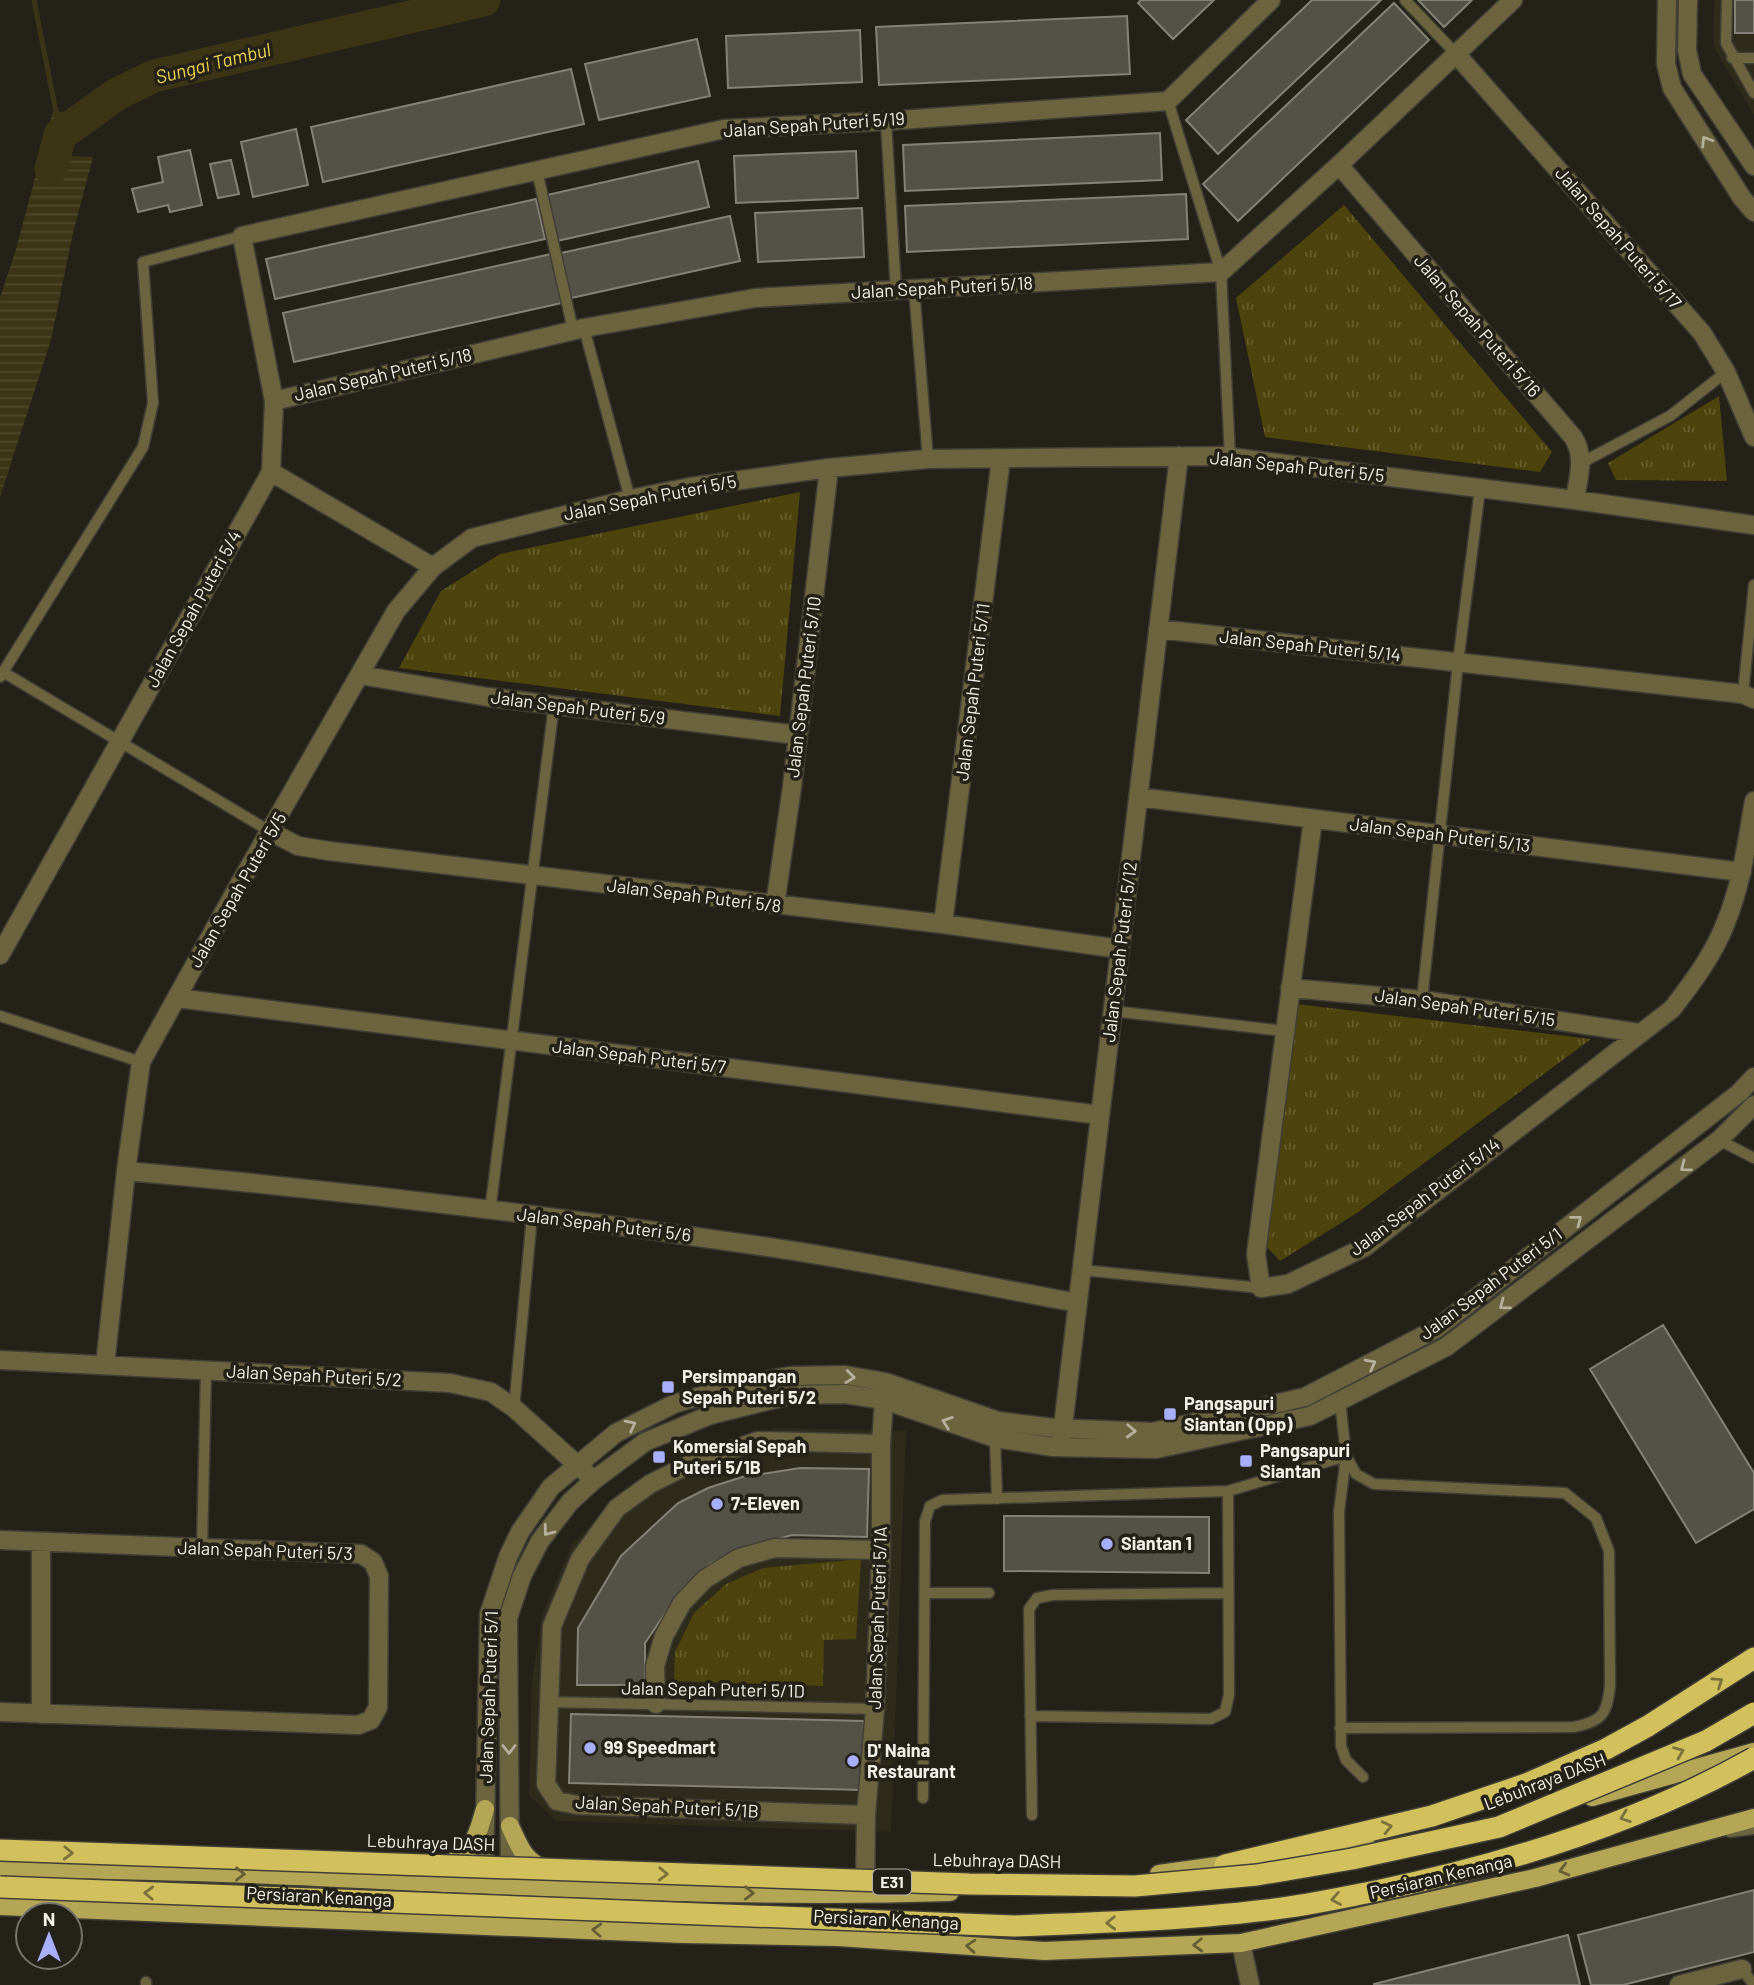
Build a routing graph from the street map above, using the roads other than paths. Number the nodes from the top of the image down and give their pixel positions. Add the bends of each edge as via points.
1 (1271, 0) edge
2 (1405, 0) edge
3 (1513, 0) edge
4 (1668, 0) edge
5 (1688, 0) edge
6 (1727, 0) edge
7 (1457, 55) junction
8 (1732, 58) junction
9 (1754, 58) edge
10 (1754, 93) edge
11 (1168, 101) junction
12 (886, 121) junction
13 (1339, 165) junction
14 (1754, 166) edge
15 (537, 171) junction
16 (1750, 200) edge
17 (242, 236) junction
18 (1221, 272) junction
19 (905, 290) junction
20 (578, 329) junction
21 (1726, 372) junction
22 (274, 401) junction
23 (1754, 437) edge
24 (1179, 456) junction
25 (1230, 457) junction
26 (1001, 458) junction
27 (928, 459) junction
28 (1581, 463) junction
29 (829, 468) junction
30 (271, 472) junction
31 (1480, 489) junction
32 (630, 499) junction
33 (1575, 500) junction
34 (1754, 526) edge
35 (433, 567) junction
36 (1754, 585) edge
37 (1158, 629) junction
38 (1458, 663) junction
39 (1, 675) edge
40 (359, 675) junction
41 (1749, 697) edge
42 (554, 705) junction
43 (798, 735) junction
44 (120, 742) junction
45 (1138, 797) junction
46 (1754, 801) edge
47 (1313, 819) junction
48 (271, 832) junction
49 (1441, 835) junction
50 (1742, 872) junction
51 (532, 876) junction
52 (775, 905) junction
53 (943, 925) junction
54 (1120, 949) junction
55 (0, 955) edge
56 (1290, 988) junction
57 (177, 998) junction
58 (1422, 1000) junction
59 (1113, 1011) junction
60 (0, 1016) edge
61 (1284, 1031) junction
62 (1639, 1033) junction
63 (511, 1041) junction
64 (141, 1062) junction
65 (1754, 1077) edge
66 (1754, 1105) edge
67 (1100, 1115) junction
68 (1719, 1140) junction
69 (1754, 1158) edge
70 (126, 1171) junction
71 (490, 1211) junction
72 (532, 1216) junction
73 (1082, 1270) junction
74 (1261, 1288) junction
75 (1078, 1303) junction
76 (0, 1360) edge
77 (105, 1365) junction
78 (206, 1371) junction
79 (885, 1382) junction
80 (1337, 1382) junction
81 (884, 1400) junction
82 (1340, 1402) junction
83 (514, 1408) junction
84 (1063, 1429) junction
85 (995, 1438) junction
86 (881, 1444) junction
87 (1061, 1447) junction
88 (1346, 1456) junction
89 (575, 1464) junction
90 (594, 1480) junction
91 (1228, 1491) junction
92 (997, 1499) junction
93 (0, 1539) edge
94 (41, 1542) junction
95 (202, 1548) junction
96 (881, 1549) junction
97 (925, 1592) junction
98 (989, 1593) dead end
99 (1227, 1593) junction
100 (1754, 1658) edge
101 (549, 1702) junction
102 (656, 1704) junction
103 (876, 1709) junction
104 (0, 1712) edge
105 (1754, 1713) edge
106 (41, 1714) junction
107 (1030, 1716) junction
108 (1340, 1728) junction
109 (1754, 1752) edge
110 (1754, 1758) edge
111 (1363, 1777) dead end
112 (923, 1798) dead end
113 (485, 1809) junction
114 (866, 1815) junction
115 (1032, 1815) dead end
116 (1754, 1818) edge
117 (509, 1826) junction
118 (1754, 1829) edge
119 (1701, 1832) junction
120 (0, 1850) edge
121 (1225, 1865) junction
122 (0, 1868) edge
123 (294, 1875) junction
124 (484, 1885) junction
125 (0, 1887) edge
126 (648, 1891) junction
127 (505, 1893) junction
128 (865, 1895) junction
129 (0, 1906) edge
130 (139, 1910) junction
131 (838, 1937) junction
132 (1241, 1943) junction
133 (1748, 1975) edge
134 (1689, 1984) edge
135 (1250, 1985) edge

1 - 11 street
2 - 7 lane
3 - 7 street
16 -> 4 street via 1672,88 1666,64
5 - 14 street via 1687,51 1692,74
6 - 8 lane via 1726,43
7 - 13 street
7 - 21 street, Jalan Sepah Puteri 5/17 via 1702,333
8 - 9 lane
8 - 10 lane
11 - 12 street, Jalan Sepah Puteri 5/19
11 - 18 lane
12 - 15 street, Jalan Sepah Puteri 5/19 via 724,129
12 - 19 lane
13 - 18 street
13 - 28 street, Jalan Sepah Puteri 5/16 via 1573,438 1580,448
15 - 17 street, Jalan Sepah Puteri 5/19
15 - 20 lane
17 - 22 street, Jalan Sepah Puteri 5/4
17 - 39 lane via 143,262 153,403 143,447
18 - 19 street, Jalan Sepah Puteri 5/18
18 - 25 lane
19 - 20 street, Jalan Sepah Puteri 5/18 via 755,298
19 - 27 lane
20 - 22 street, Jalan Sepah Puteri 5/18
20 - 32 lane
21 - 23 street, Jalan Sepah Puteri 5/17
21 - 28 lane via 1670,416
22 - 30 street, Jalan Sepah Puteri 5/4
24 - 25 street, Jalan Sepah Puteri 5/5
24 - 26 street, Jalan Sepah Puteri 5/5
24 - 37 street, Jalan Sepah Puteri 5/12
25 - 31 street, Jalan Sepah Puteri 5/5
26 - 27 street, Jalan Sepah Puteri 5/5
26 - 53 street, Jalan Sepah Puteri 5/11
27 - 29 street, Jalan Sepah Puteri 5/5
28 - 33 street
29 - 32 street, Jalan Sepah Puteri 5/5
29 - 43 street, Jalan Sepah Puteri 5/10
30 - 35 street
30 - 44 street, Jalan Sepah Puteri 5/4
31 - 33 street, Jalan Sepah Puteri 5/5
31 - 38 lane
32 - 35 street, Jalan Sepah Puteri 5/5 via 472,538
33 - 34 street, Jalan Sepah Puteri 5/5
35 - 40 street, Jalan Sepah Puteri 5/5 via 396,611
36 - 41 lane
37 - 38 street, Jalan Sepah Puteri 5/14
37 - 45 street, Jalan Sepah Puteri 5/12
38 - 41 street, Jalan Sepah Puteri 5/14
38 - 49 lane
39 - 44 lane
40 - 42 street, Jalan Sepah Puteri 5/9
40 - 48 street, Jalan Sepah Puteri 5/5
42 - 43 street, Jalan Sepah Puteri 5/9
42 - 51 lane
43 - 52 street, Jalan Sepah Puteri 5/10
44 - 48 lane
44 - 55 street, Jalan Sepah Puteri 5/4
45 - 47 street, Jalan Sepah Puteri 5/13
45 - 54 street, Jalan Sepah Puteri 5/12
46 - 50 street, Jalan Sepah Puteri 5/14
47 - 49 street, Jalan Sepah Puteri 5/13
47 - 56 street
48 - 51 street, Jalan Sepah Puteri 5/8 via 298,846
48 - 57 street, Jalan Sepah Puteri 5/5
49 - 50 street, Jalan Sepah Puteri 5/13
49 - 58 lane
50 - 62 street, Jalan Sepah Puteri 5/14 via 1726,922 1701,968 1672,1009
51 - 52 street, Jalan Sepah Puteri 5/8
51 - 63 lane
52 - 53 street, Jalan Sepah Puteri 5/8
53 - 54 street, Jalan Sepah Puteri 5/8
54 - 59 street, Jalan Sepah Puteri 5/12
56 - 58 street, Jalan Sepah Puteri 5/15
56 - 61 street
57 - 63 street, Jalan Sepah Puteri 5/7
57 - 64 street, Jalan Sepah Puteri 5/5
58 - 62 street, Jalan Sepah Puteri 5/15
59 - 61 lane
59 - 67 street, Jalan Sepah Puteri 5/12
60 - 64 lane
61 - 74 street via 1256,1254
62 - 74 street, Jalan Sepah Puteri 5/14 via 1365,1247 1288,1284
63 - 67 street, Jalan Sepah Puteri 5/7
63 - 71 lane
64 - 70 street, Jalan Sepah Puteri 5/5
80 -> 65 street, Jalan Sepah Puteri 5/1 via 1436,1329
66 - 68 street
67 - 73 street, Jalan Sepah Puteri 5/12
68 - 69 lane
68 -> 82 street via 1446,1347
70 - 71 street, Jalan Sepah Puteri 5/6
70 - 77 street, Jalan Sepah Puteri 5/5
71 - 72 street, Jalan Sepah Puteri 5/6
72 - 75 street, Jalan Sepah Puteri 5/6 via 763,1246
72 - 83 lane
73 - 74 lane
73 - 75 street, Jalan Sepah Puteri 5/12
75 - 84 street, Jalan Sepah Puteri 5/12
76 - 77 street, Jalan Sepah Puteri 5/2
77 - 78 street, Jalan Sepah Puteri 5/2
78 - 83 street, Jalan Sepah Puteri 5/2 via 450,1383 491,1392
78 - 95 lane
79 - 81 street, Jalan Sepah Puteri 5/1A
79 - 84 street, Jalan Sepah Puteri 5/1 via 998,1421
89 -> 79 street, Jalan Sepah Puteri 5/1 via 616,1433 674,1404 737,1385 845,1375
80 - 82 lane
84 -> 80 street, Jalan Sepah Puteri 5/1 via 1153,1432 1305,1397
85 -> 81 street
81 - 86 street, Jalan Sepah Puteri 5/1A
81 - 90 street via 845,1394 792,1395 710,1415 651,1439
82 - 87 street via 1310,1416 1156,1449
82 - 88 lane
83 - 89 street, Jalan Sepah Puteri 5/2
84 - 87 street, Jalan Sepah Puteri 5/12
85 - 87 street
85 - 92 lane
86 - 96 street, Jalan Sepah Puteri 5/1A
86 - 101 street, Jalan Sepah Puteri 5/1B via 758,1441 694,1462 650,1484 617,1508 580,1559 552,1626
88 - 91 lane
88 - 108 lane via 1339,1512
88 - 108 lane via 1356,1474 1374,1484 1565,1493 1596,1518 1609,1551 1610,1685 1603,1714 1593,1723 1574,1727
89 - 90 street, Jalan Sepah Puteri 5/2
89 - 113 street, Jalan Sepah Puteri 5/1 via 551,1487 520,1532 489,1614
90 -> 117 street via 540,1541 508,1618
91 - 92 lane
91 - 99 lane
92 - 97 lane via 942,1500 930,1506 925,1521
93 - 94 street, Jalan Sepah Puteri 5/3
94 - 95 street, Jalan Sepah Puteri 5/3
94 - 106 street
95 - 106 street, Jalan Sepah Puteri 5/3 via 361,1555 373,1562 379,1576 378,1707 371,1720 358,1725
96 - 102 street via 775,1548 739,1558 705,1579 682,1603 664,1636 655,1666
96 - 103 street, Jalan Sepah Puteri 5/1A
97 - 98 lane
97 - 112 lane
99 - 107 lane via 1037,1598 1029,1609
99 - 107 lane via 1229,1695 1219,1717
121 -> 100 highway via 1432,1816 1526,1784 1606,1749
101 - 102 lane, Jalan Sepah Puteri 5/1D
101 - 114 street, Jalan Sepah Puteri 5/1B via 546,1784 556,1801
102 - 103 lane, Jalan Sepah Puteri 5/1D
103 - 114 street, Jalan Sepah Puteri 5/1A
104 - 106 street, Jalan Sepah Puteri 5/3
120 -> 105 highway, Lebuhraya DASH / E31, bridge via 956,1884 1135,1886 1257,1875 1499,1827 1706,1741
107 - 115 lane
108 - 111 lane via 1346,1760
109 - 121 main road, Persiaran Kenanga via 1512,1819 1387,1844
110 -> 125 highway, E31, bridge via 1653,1807 1529,1853 1447,1877 1270,1910 1144,1922 1014,1926
113 - 123 main road via 475,1842 462,1858 440,1868
113 - 124 street, Jalan Sepah Puteri 5/1
114 - 128 street, Jalan Sepah Puteri 5/1A
116 - 119 main road, Persiaran Kenanga
117 - 126 main road via 531,1864
117 - 127 street
118 - 119 lane
119 -> 132 main road, Persiaran Kenanga via 1535,1878
121 - 128 main road, Persiaran Kenanga via 1062,1888
122 -> 123 main road, Persiaran Kenanga
123 - 124 main road, Persiaran Kenanga
124 - 127 main road
126 - 127 main road, Persiaran Kenanga
126 -> 128 main road, Persiaran Kenanga
127 - 130 main road, Persiaran Kenanga via 480,1906 457,1909 293,1905
127 - 131 main road via 527,1913 757,1923
129 - 130 main road, Persiaran Kenanga
131 -> 130 main road, Persiaran Kenanga
132 -> 131 main road, Persiaran Kenanga via 1044,1951
132 - 135 street
133 - 134 street

